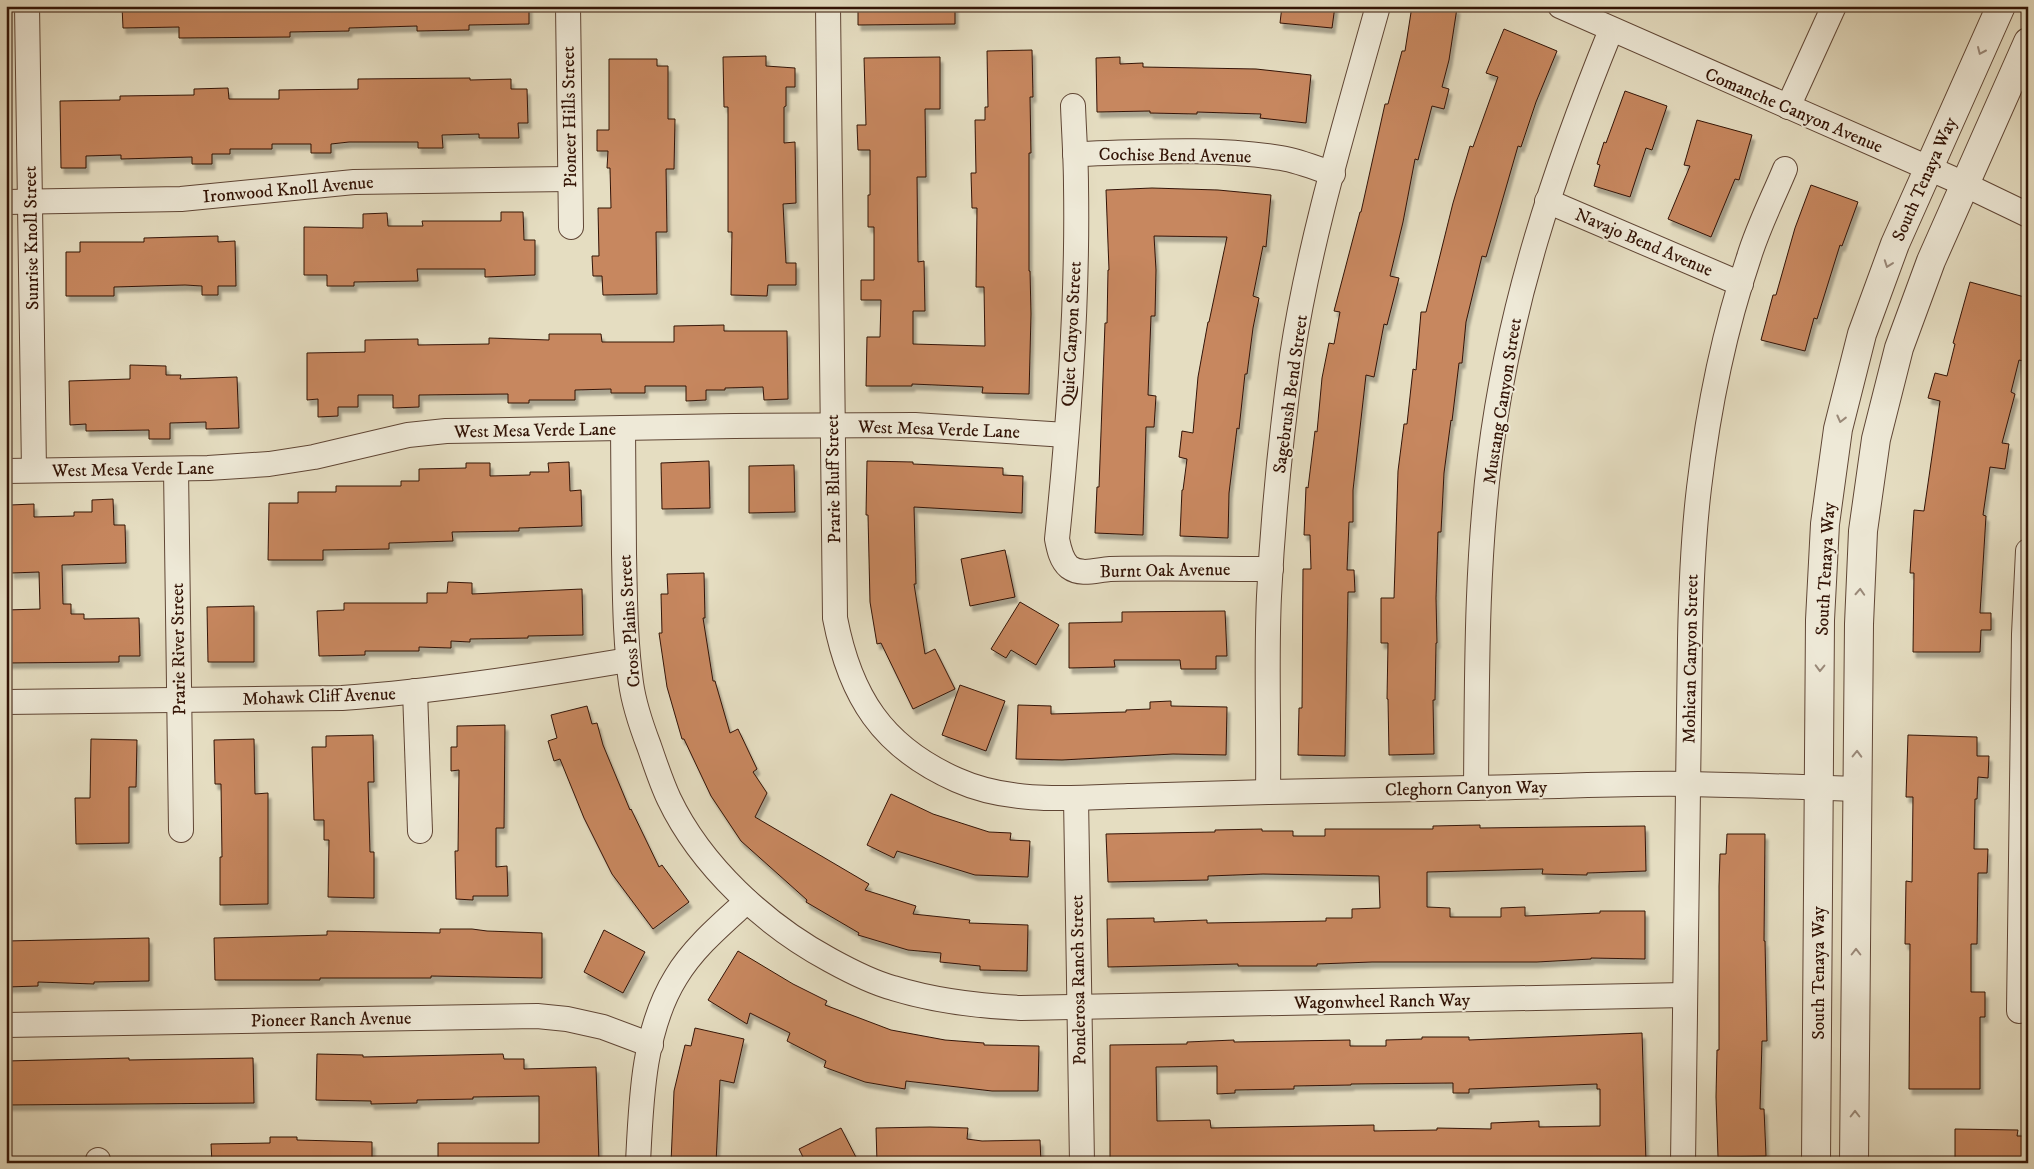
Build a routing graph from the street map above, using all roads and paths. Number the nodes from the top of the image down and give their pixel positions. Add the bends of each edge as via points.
1 (27, 6) edge
2 (568, 6) edge
3 (828, 6) edge
4 (1378, 6) edge
5 (1560, 6) edge
6 (1834, 6) edge
7 (2001, 6) edge
8 (1611, 30) junction
9 (2028, 42) edge
10 (1073, 106) dead end
11 (1788, 107) junction
12 (1075, 154) junction
13 (1929, 168) junction
14 (1785, 169) dead end
15 (1332, 174) junction
16 (570, 179) junction
17 (1965, 184) junction
18 (1547, 201) junction
19 (6, 202) edge
20 (30, 202) junction
21 (2028, 215) edge
22 (571, 227) dead end
23 (1741, 284) junction
24 (832, 426) junction
25 (622, 428) junction
26 (1066, 435) junction
27 (176, 469) junction
28 (34, 470) junction
29 (6, 471) edge
30 (2028, 551) edge
31 (1064, 560) joint
32 (1271, 569) junction
33 (628, 660) junction
34 (416, 692) junction
35 (179, 700) junction
36 (6, 702) edge
37 (1688, 784) junction
38 (1476, 788) junction
39 (1819, 788) junction
40 (1857, 789) junction
41 (1268, 792) junction
42 (1076, 798) junction
43 (180, 830) dead end
44 (420, 831) dead end
45 (747, 901) junction
46 (2024, 966) edge
47 (1685, 995) junction
48 (1079, 1007) junction
49 (2019, 1011) dead end
50 (6, 1025) edge
51 (651, 1045) junction
52 (638, 1163) edge
53 (1082, 1163) edge
54 (1683, 1163) edge
55 (1816, 1163) edge
56 (1854, 1163) edge

1 - 20 street, Sunrise Knoll Street
2 - 16 street, Pioneer Hills Street
3 - 24 street, Prarie Bluff Street
4 - 15 street, Sagebrush Bend Street
5 - 8 street, Comanche Canyon Avenue
6 - 11 street
7 -> 13 street, South Tenaya Way
8 - 11 street, Comanche Canyon Avenue
8 - 18 street, Mustang Canyon Street
9 - 17 street, South Tenaya Way
10 - 12 street, Quiet Canyon Street
11 - 13 street, Comanche Canyon Avenue
12 - 15 street, Cochise Bend Avenue via 1217,152 1282,158
12 - 26 street, Quiet Canyon Street via 1075,268
13 - 17 street, Comanche Canyon Avenue
13 -> 39 street, South Tenaya Way via 1895,244 1862,334 1838,429 1825,524 1820,620
14 - 23 street, Mohican Canyon Street via 1749,256
15 - 32 street, Sagebrush Bend Street via 1293,355 1277,486
16 - 20 street, Ironwood Knoll Avenue via 354,182 181,199
16 - 22 street, Pioneer Hills Street
17 - 21 street, Comanche Canyon Avenue
40 -> 17 street, South Tenaya Way via 1863,531 1876,439 1899,348 1931,261
18 - 23 street, Navajo Bend Avenue
18 - 38 street, Mustang Canyon Street via 1513,325 1490,457 1480,587
19 - 20 street, Ironwood Knoll Avenue
20 - 28 street, Sunrise Knoll Street
23 - 37 street, Mohican Canyon Street via 1707,427 1698,488 1692,558
24 - 25 street, West Mesa Verde Lane
24 - 26 street, West Mesa Verde Lane via 915,425
24 - 42 street, Prarie Bluff Street via 835,618 840,647 852,681 870,713 907,753 958,781 1012,795
25 - 27 street, West Mesa Verde Lane via 417,434 269,464
25 - 33 street, Cross Plains Street
26 - 31 street, Quiet Canyon Street via 1057,539
27 - 28 street, West Mesa Verde Lane
27 - 35 street, Prarie River Street
28 - 29 street, West Mesa Verde Lane
30 - 46 street via 2024,625
31 - 32 street, Burnt Oak Avenue via 1070,567 1084,573 1103,569
32 - 41 street, Sagebrush Bend Street
33 - 34 street, Mohawk Cliff Avenue
33 - 45 street, Cross Plains Street via 638,714 669,799 688,833
34 - 35 street, Mohawk Cliff Avenue via 342,698
34 - 44 street
35 - 36 street, Mohawk Cliff Avenue
35 - 43 street, Prarie River Street
37 - 38 street, Cleghorn Canyon Way
37 - 39 street, Cleghorn Canyon Way
37 - 47 street, Mohican Canyon Street
38 - 41 street, Cleghorn Canyon Way
39 - 40 street, Cleghorn Canyon Way
39 - 55 street, South Tenaya Way
56 -> 40 street, South Tenaya Way
41 - 42 street, Cleghorn Canyon Way
42 - 48 street, Ponderosa Ranch Street
45 - 48 street, Cross Plains Street via 812,950 890,988 935,1000 978,1006
45 - 51 street via 700,945 676,977 658,1016
46 - 49 street
47 - 48 street, Wagonwheel Ranch Way
47 - 54 street, Mohican Canyon Street
48 - 53 street, Ponderosa Ranch Street
50 - 51 street, Pioneer Ranch Avenue via 537,1016 603,1027
51 - 52 street via 644,1072

